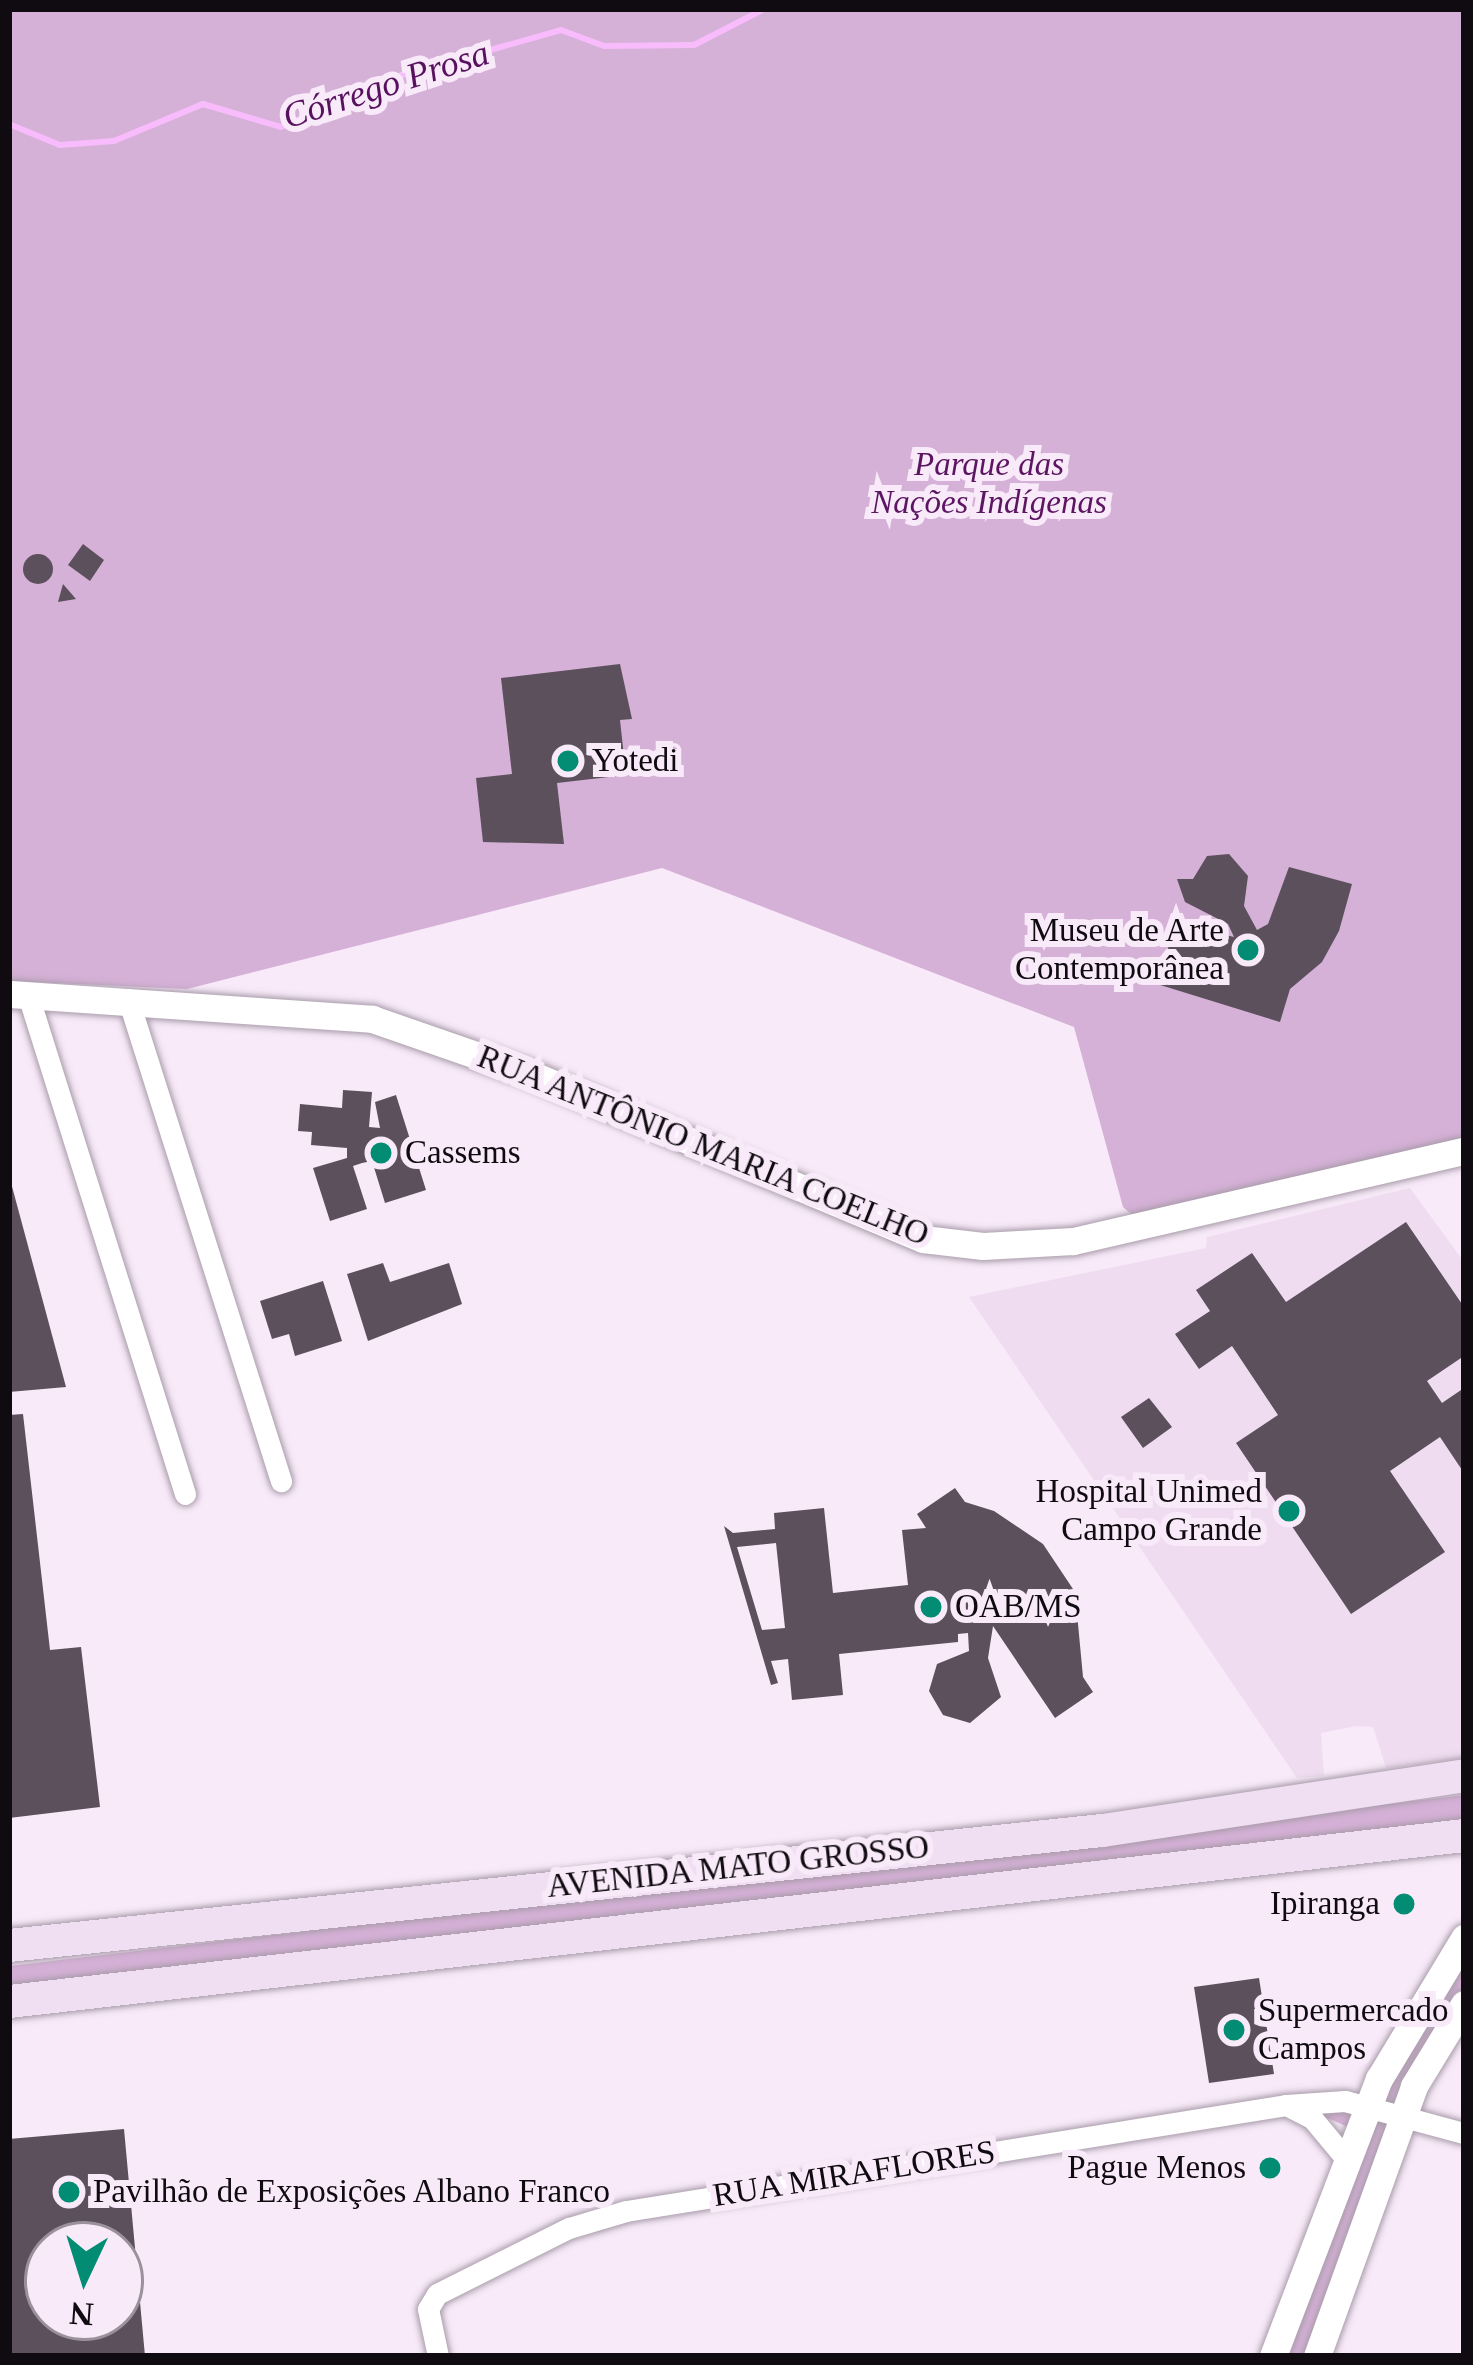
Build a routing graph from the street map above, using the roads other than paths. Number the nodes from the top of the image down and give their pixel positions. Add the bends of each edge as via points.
1 (19, 995) edge
2 (128, 999) junction
3 (1464, 1151) edge
4 (281, 1481) dead end
5 (185, 1494) dead end
6 (1464, 1775) edge
7 (1102, 1830) junction
8 (1461, 1839) edge
9 (1062, 1883) junction
10 (1464, 1938) edge
11 (9, 1945) edge
12 (1442, 1971) junction
13 (9, 2001) edge
14 (1457, 2014) edge
15 (1286, 2104) junction
16 (1367, 2106) junction
17 (1402, 2122) junction
18 (1464, 2133) edge
19 (1347, 2160) junction
20 (438, 2356) edge
21 (1273, 2356) edge
22 (1317, 2356) edge

1 - 2 street, RUA ANTÔNIO MARIA COELHO
1 - 5 street
2 - 3 street, RUA ANTÔNIO MARIA COELHO via 372,1019 528,1073 923,1239 982,1246 1073,1241
2 - 4 street
6 - 7 main road, AVENIDA MATO GROSSO
7 - 9 main road via 1068,1854
7 - 11 main road, AVENIDA MATO GROSSO
8 - 9 main road, AVENIDA MATO GROSSO
9 - 13 main road, AVENIDA MATO GROSSO
10 - 12 street
12 - 14 street
12 - 16 street
14 - 17 street
15 - 16 street, RUA MIRAFLORES
15 - 19 street via 1312,2118
15 - 20 street, RUA MIRAFLORES via 626,2211 569,2228 437,2294 428,2308
16 - 17 street
16 - 19 street
17 - 18 street
17 - 22 street
19 - 21 street

